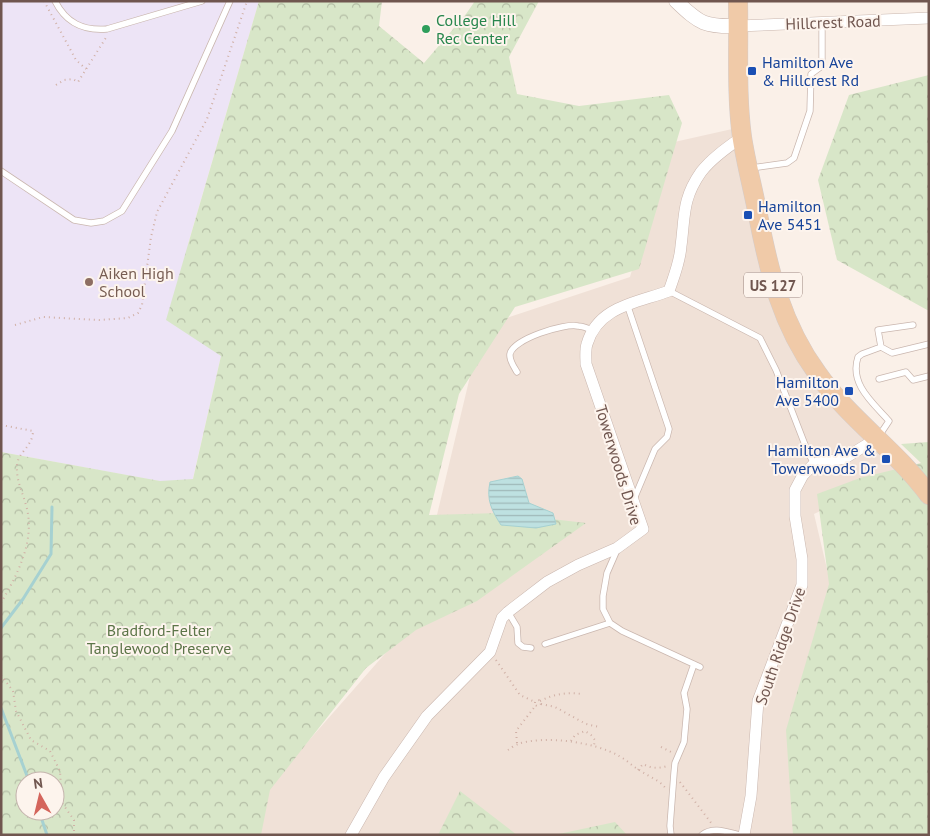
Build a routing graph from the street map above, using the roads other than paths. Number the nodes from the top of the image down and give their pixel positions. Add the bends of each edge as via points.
1 (55, 1) edge
2 (202, 1) edge
3 (230, 1) edge
4 (676, 1) edge
5 (738, 1) edge
6 (929, 18) edge
7 (822, 23) junction
8 (738, 26) junction
9 (742, 137) junction
10 (748, 168) junction
11 (1, 171) edge
12 (669, 291) junction
13 (627, 304) junction
14 (913, 325) dead end
15 (593, 330) junction
16 (929, 344) edge
17 (881, 347) junction
18 (517, 372) dead end
19 (929, 376) edge
20 (879, 379) dead end
21 (876, 439) junction
22 (814, 464) junction
23 (929, 495) edge
24 (633, 501) junction
25 (617, 548) junction
26 (508, 612) junction
27 (610, 623) junction
28 (545, 644) dead end
29 (531, 648) dead end
30 (351, 835) edge
31 (671, 835) edge
32 (702, 835) edge
33 (742, 835) edge

1 - 2 lane via 71,22 84,29 95,30
3 - 11 lane via 172,131 122,210 104,221 74,220
4 - 8 street via 706,25
5 - 8 main road, US 127
6 - 7 street, Hillcrest Road
7 - 8 street, Hillcrest Road
7 - 10 lane via 822,66 811,74 810,112 794,158 787,163
8 - 9 main road, US 127
9 - 10 main road, US 127
9 - 12 street via 702,171 691,188 685,206 679,261
10 - 21 main road, US 127 via 766,260 789,326 817,373 844,407
12 - 13 street, Towerwoods Drive
12 - 22 lane via 760,338
13 - 15 street, Towerwoods Drive via 608,313
13 - 24 lane via 669,429 667,437 655,449
14 - 17 lane via 878,330
15 - 18 lane via 578,325 561,326 537,334 514,347 510,353
15 - 24 street, Towerwoods Drive via 586,346 586,364
16 - 17 lane via 892,353
17 - 21 lane via 862,354 856,363 861,388 889,421
19 - 20 lane via 913,380 906,372
21 - 22 street via 845,458
21 - 23 main road, US 127 via 912,473
22 - 33 street, South Ridge Drive via 795,490 802,585 758,701 751,796
24 - 25 street, Towerwoods Drive via 643,529
25 - 26 street, Towerwoods Drive via 547,582
25 - 27 lane via 607,573 603,596 603,609
26 - 29 lane via 517,627 518,643
26 - 30 street, Towerwoods Drive via 502,618 490,652 427,716 384,777
27 - 28 lane
27 - 31 lane via 697,666 684,693 687,709 684,742 675,763
32 - 33 lane via 709,830

